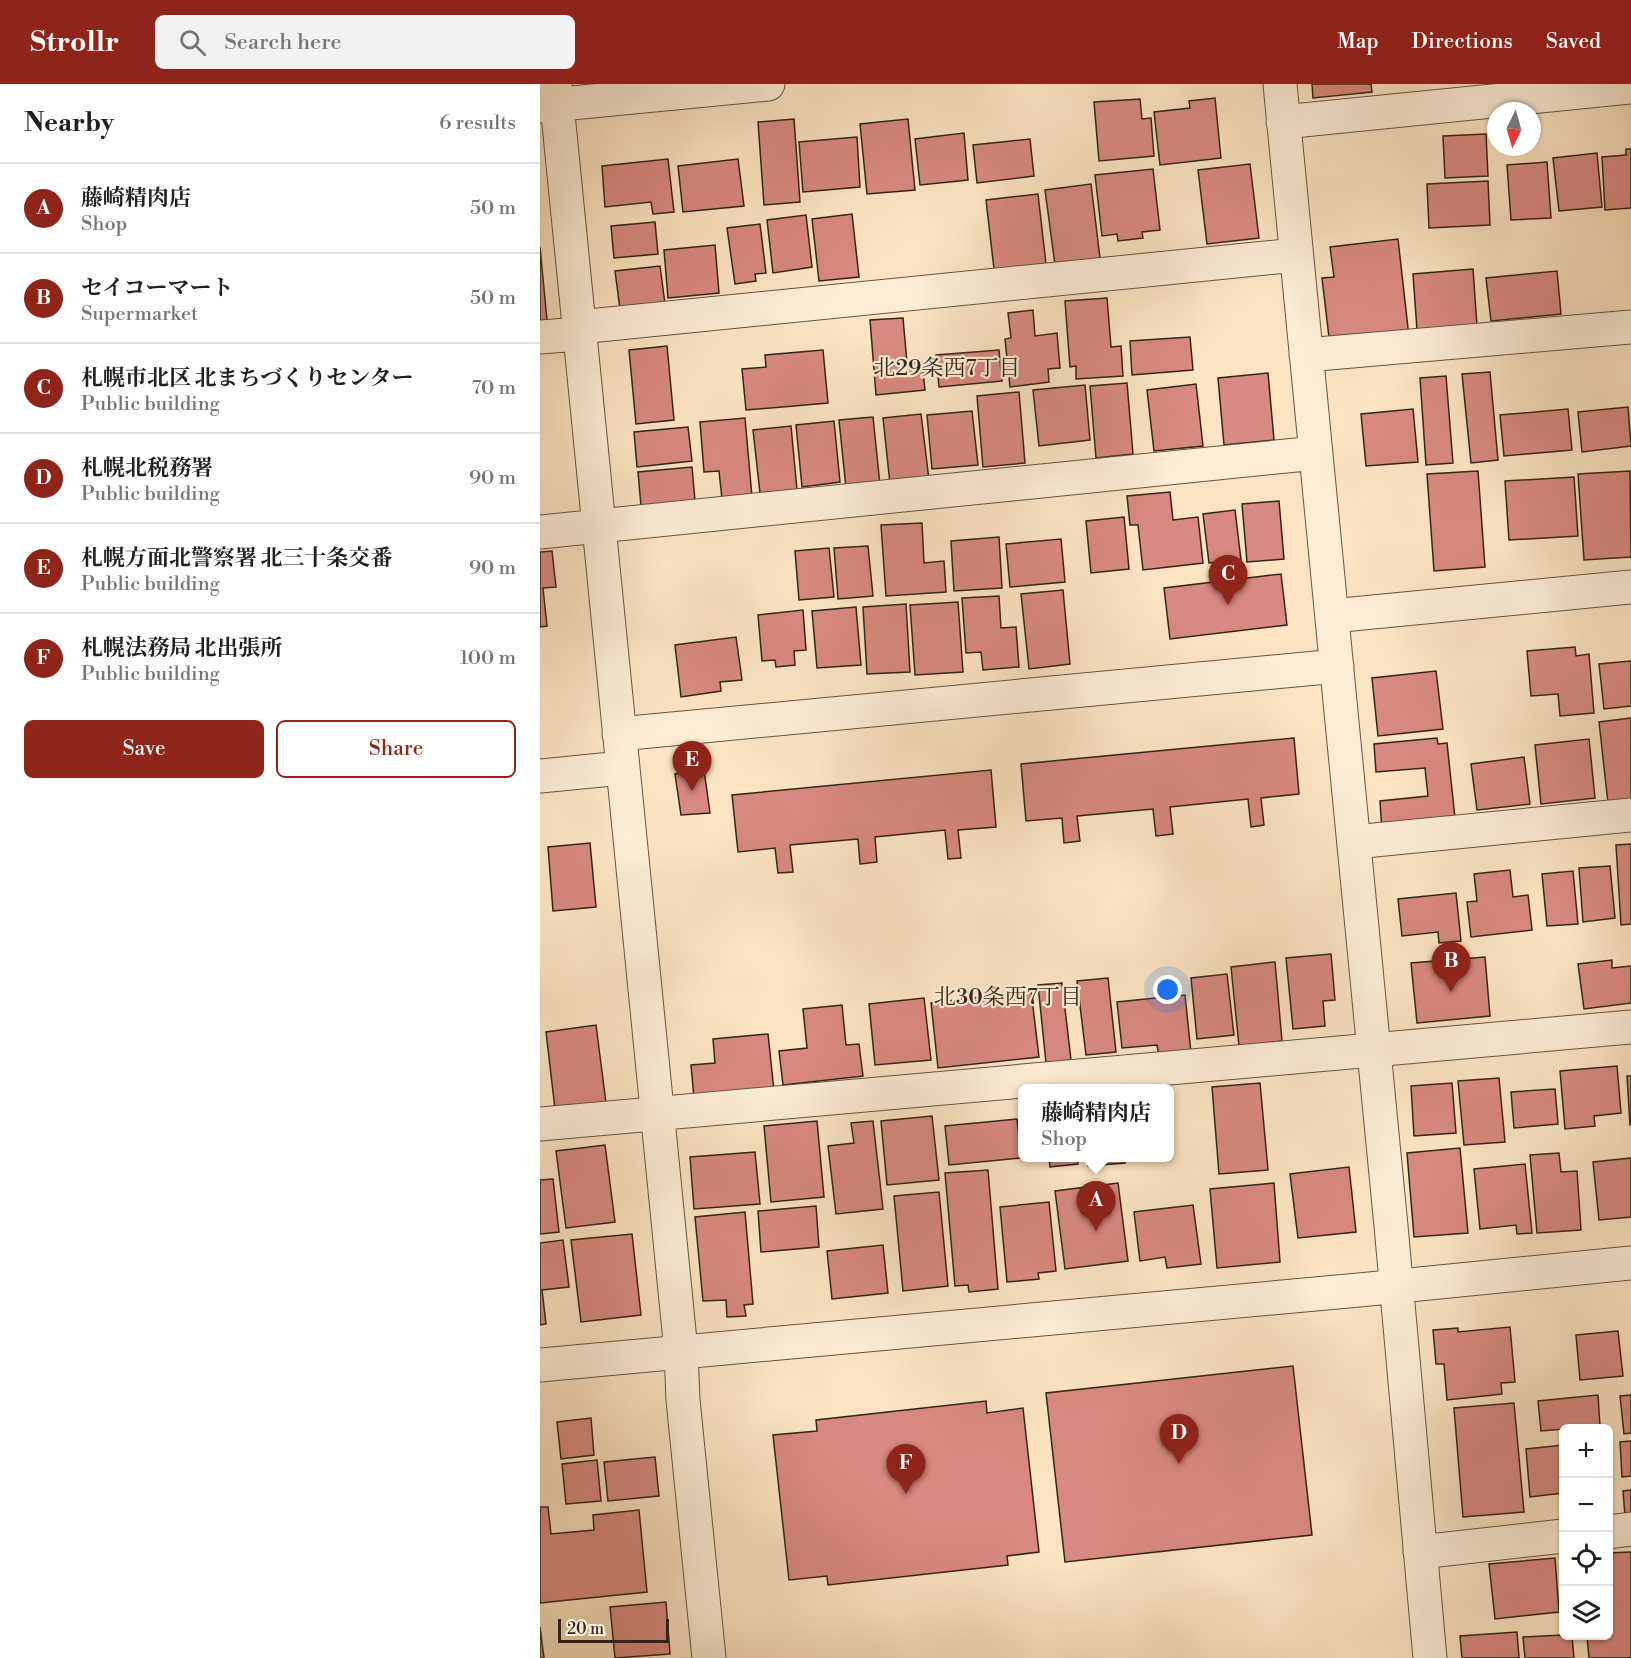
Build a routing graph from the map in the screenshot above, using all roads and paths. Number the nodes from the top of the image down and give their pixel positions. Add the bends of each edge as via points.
1 (768, 84) edge
2 (1280, 84) edge
3 (1631, 87) edge
4 (551, 98) edge
5 (1283, 122) junction
6 (1296, 255) junction
7 (1631, 327) edge
8 (579, 331) junction
9 (540, 338) edge
10 (1306, 355) junction
11 (1316, 453) junction
12 (599, 527) junction
13 (540, 532) edge
14 (1631, 587) edge
15 (1332, 616) junction
16 (1337, 666) junction
17 (619, 734) junction
18 (622, 768) junction
19 (540, 776) edge
20 (1631, 815) edge
21 (1354, 842) junction
22 (1631, 1027) edge
23 (1374, 1050) junction
24 (657, 1114) junction
25 (540, 1124) edge
26 (1631, 1263) edge
27 (1396, 1287) junction
28 (681, 1351) junction
29 (540, 1365) edge
30 (1631, 1529) edge
31 (1613, 1531) edge
32 (1559, 1536) edge
33 (1420, 1552) junction
34 (709, 1658) edge
35 (1430, 1658) edge

1 - 4 street
2 - 5 street
3 - 5 street
4 - 8 street
5 - 6 street
6 - 8 street
6 - 10 street
7 - 10 street
8 - 9 street
8 - 12 street
10 - 11 street
11 - 12 street
11 - 15 street
12 - 13 street
12 - 17 street
14 - 15 street
15 - 16 street
16 - 17 street
16 - 21 street
17 - 18 street
18 - 19 street
18 - 24 street
20 - 21 street
21 - 23 street
22 - 23 street
23 - 24 street
23 - 27 street
24 - 25 street
24 - 28 street
26 - 27 street
27 - 28 street
27 - 33 street
28 - 29 street
28 - 34 street
30 - 31 street
32 - 33 street
33 - 35 street

